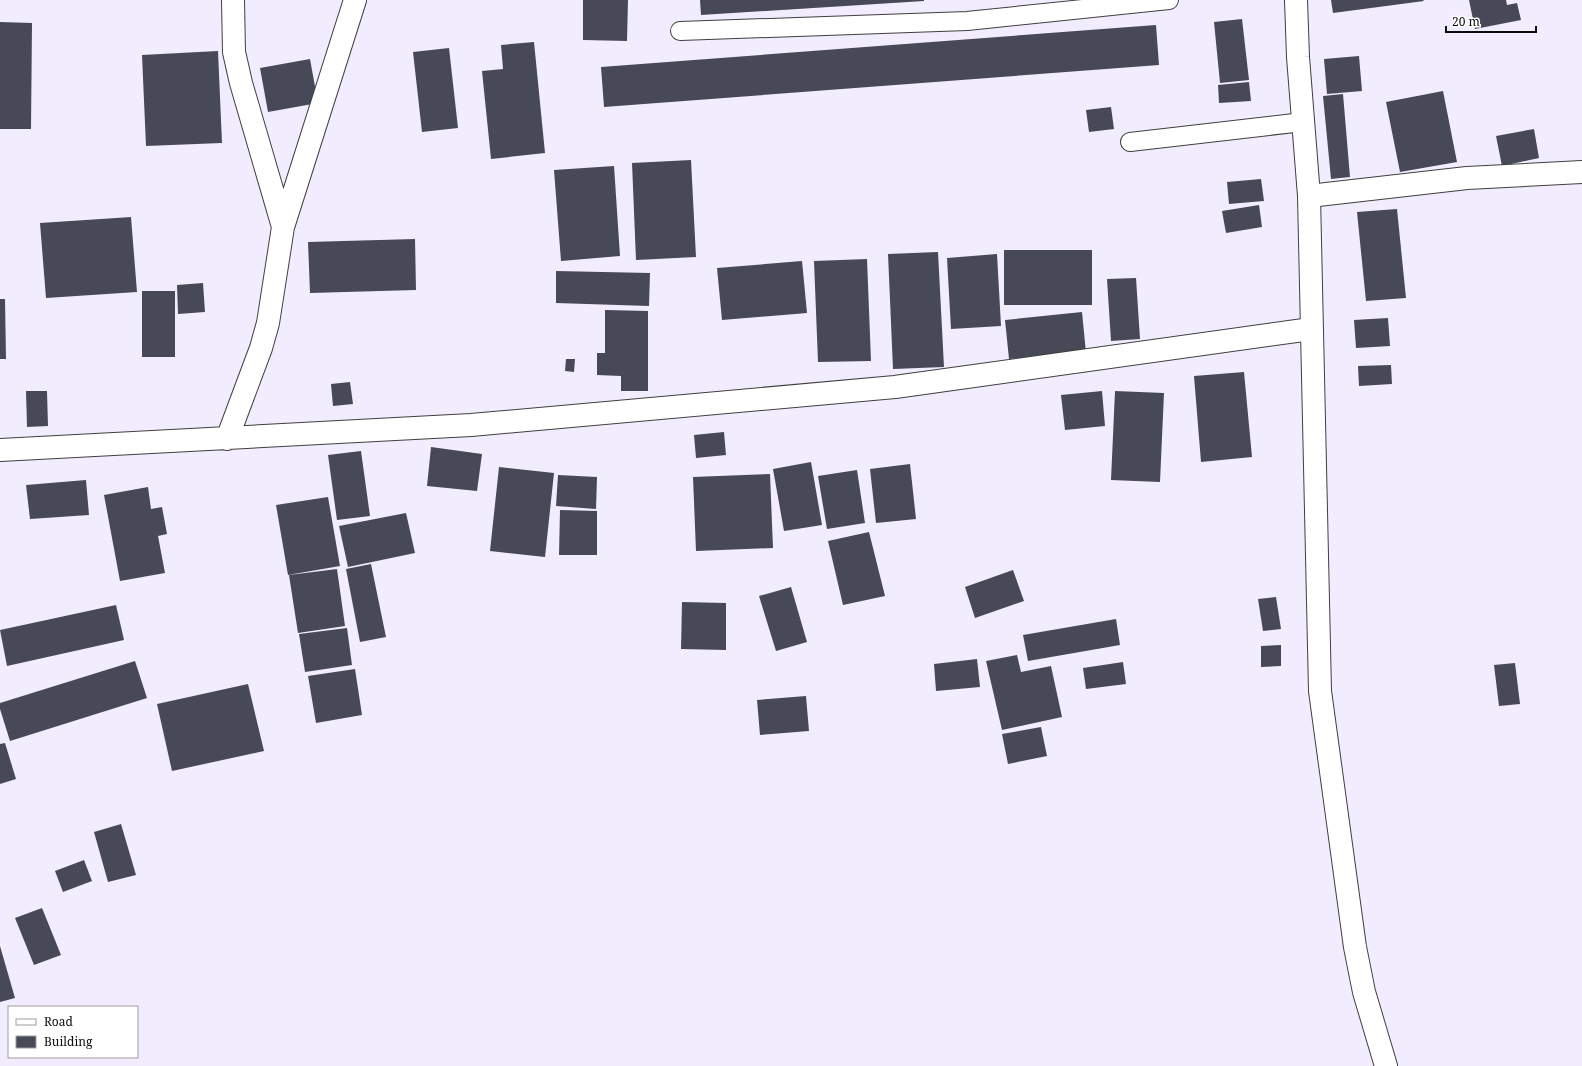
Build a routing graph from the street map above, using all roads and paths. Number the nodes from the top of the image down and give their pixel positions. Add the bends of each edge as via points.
1 (233, 0) edge
2 (355, 0) edge
3 (1169, 0) edge
4 (1296, 0) edge
5 (680, 31) dead end
6 (1303, 122) junction
7 (1130, 142) dead end
8 (1582, 172) edge
9 (1310, 196) junction
10 (284, 226) junction
11 (1311, 329) junction
12 (227, 439) junction
13 (0, 450) edge
14 (1386, 1066) edge

1 - 10 street via 234,52 240,83
2 - 10 street
3 - 5 lane via 968,21
4 - 6 street
6 - 7 lane
6 - 9 street
8 - 9 street via 1467,178
9 - 11 street
10 - 12 street via 268,323
11 - 12 street via 895,386 471,426
11 - 14 street via 1320,691 1355,946 1364,992
12 - 13 street

